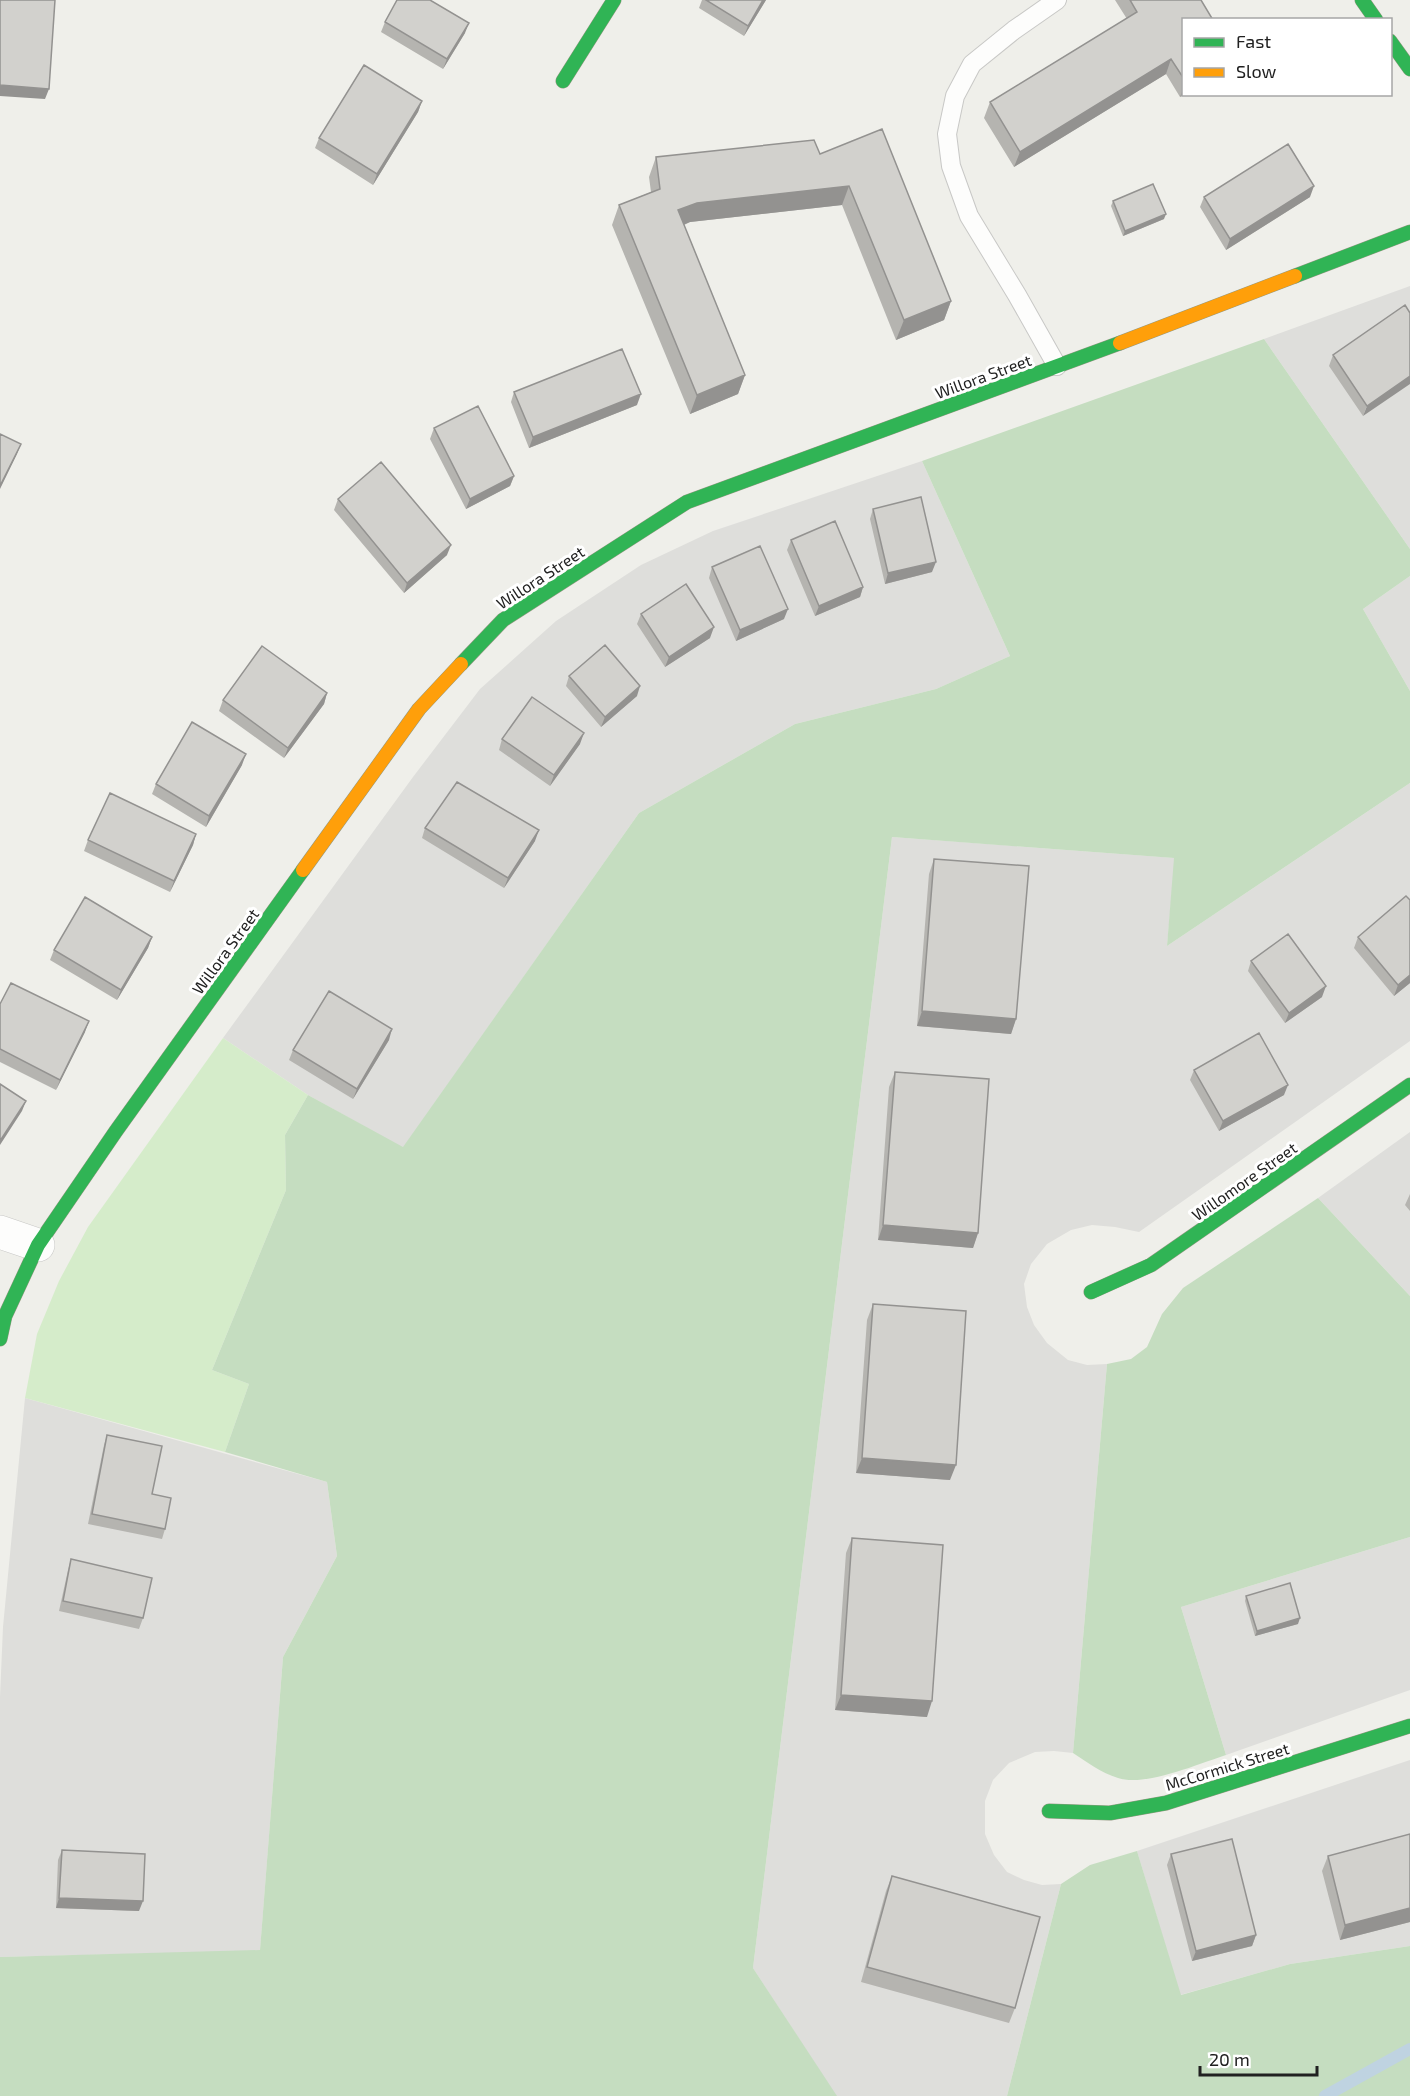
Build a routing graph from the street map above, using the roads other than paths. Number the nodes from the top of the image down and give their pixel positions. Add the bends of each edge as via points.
1 (614, 0) edge
2 (1057, 0) edge
3 (1362, 0) edge
4 (1375, 18) edge
5 (1392, 44) edge
6 (1410, 69) edge
7 (563, 81) dead end
8 (1410, 232) edge
9 (1057, 366) junction
10 (1410, 1085) edge
11 (0, 1232) edge
12 (38, 1245) junction
13 (1091, 1292) dead end
14 (0, 1339) edge
15 (1410, 1726) edge
16 (1049, 1811) dead end

1 - 7 street
2 - 9 lane via 972,64 954,96 947,134 951,166 969,216
3 - 4 street
5 - 6 street
8 - 9 street, Willora Street
9 - 12 street, Willora Street via 687,502 502,621 419,709
10 - 13 street, Willomore Street via 1151,1265
11 - 12 street
12 - 14 street, Willora Street via 5,1316
15 - 16 street, McCormick Street via 1166,1803 1110,1814

